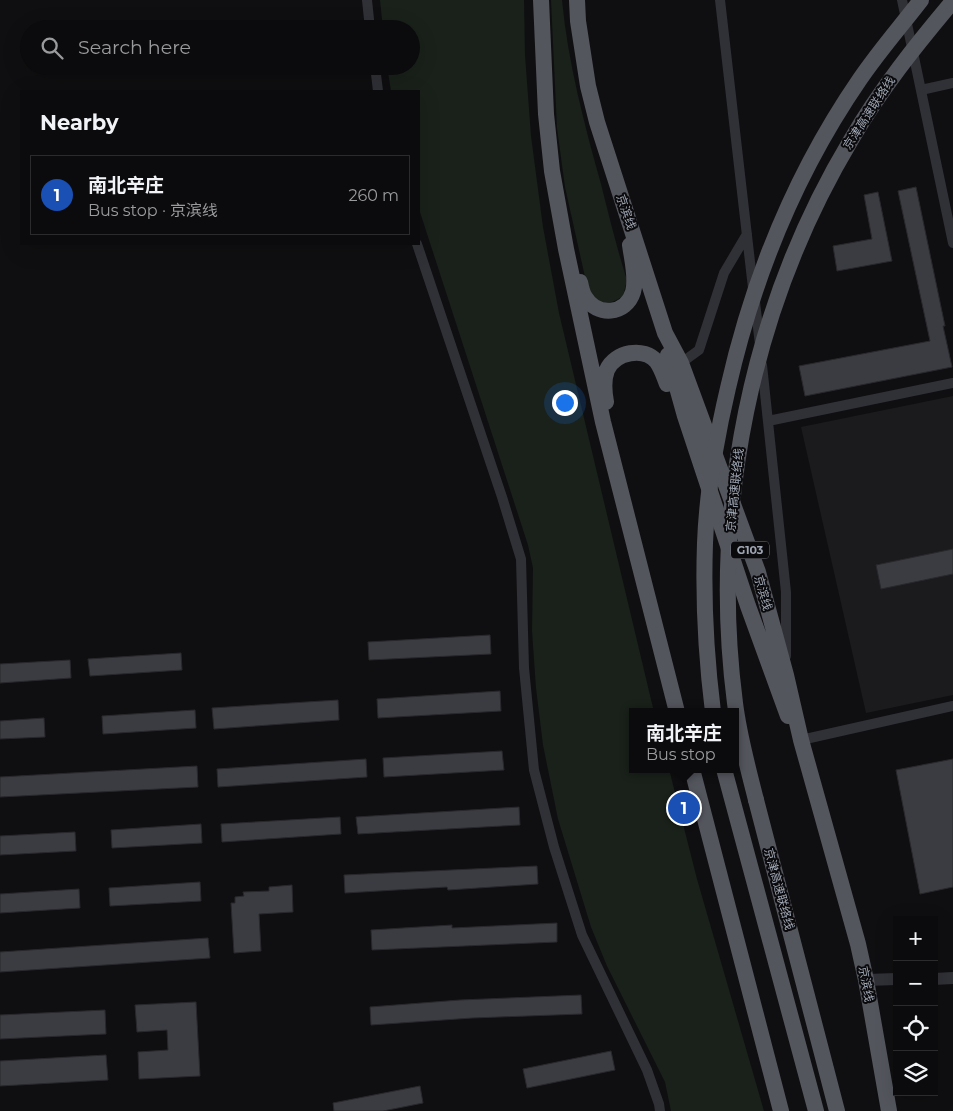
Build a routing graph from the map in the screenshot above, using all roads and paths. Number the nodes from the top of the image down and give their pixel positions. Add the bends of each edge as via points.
1 (367, 0) edge
2 (541, 0) edge
3 (577, 0) edge
4 (720, 0) edge
5 (902, 0) edge
6 (921, 0) edge
7 (953, 1) edge
8 (369, 20) edge
9 (376, 75) edge
10 (953, 83) edge
11 (378, 90) edge
12 (921, 90) junction
13 (558, 206) junction
14 (624, 209) junction
15 (748, 234) junction
16 (953, 243) edge
17 (417, 245) edge
18 (665, 332) junction
19 (681, 364) junction
20 (953, 383) edge
21 (768, 420) junction
22 (696, 450) junction
23 (617, 478) junction
24 (786, 675) junction
25 (953, 706) edge
26 (676, 708) edge
27 (713, 708) edge
28 (735, 708) edge
29 (739, 731) edge
30 (801, 740) junction
31 (693, 773) edge
32 (725, 773) edge
33 (953, 978) edge
34 (893, 979) edge
35 (938, 979) edge
36 (866, 980) junction
37 (660, 1111) edge
38 (782, 1111) edge
39 (816, 1111) edge
40 (837, 1111) edge
41 (889, 1111) edge

1 - 8 street
2 - 13 highway via 546,114
3 - 14 highway, 京滨线 / G103 via 588,86
4 - 15 street
5 - 12 street
6 - 27 highway, 京津高速联络线, bridge via 860,79 813,157 760,273 742,330 719,426 705,542 706,642
7 - 28 highway, 京津高速联络线, bridge via 899,67 831,174 794,250 768,322 738,452 734,484 728,597
9 - 11 street
10 - 12 street
12 - 16 street
13 - 14 highway via 584,296 591,305 610,312 627,303 634,283
13 - 23 highway
14 - 18 highway, 京滨线 / G103
15 - 19 street via 724,273 699,350
15 - 21 street
17 - 37 street via 520,559 524,668 534,770 554,847 582,935 647,1070
18 - 19 highway, 京滨线 / G103
18 - 22 highway via 670,363
19 - 24 highway, 京滨线 / G103 via 758,572
20 - 21 street
21 - 24 street via 786,592
22 - 23 highway via 656,361 648,355 628,353 610,365 604,384 617,453
22 - 30 highway via 748,606 785,708
23 - 26 highway
24 - 30 highway, 京滨线 / G103
25 - 30 street
29 - 40 highway, 京津高速联络线, bridge
30 - 36 highway, 京滨线 / G103
31 - 38 highway
32 - 39 highway, 京津高速联络线
33 - 35 street
34 - 36 street
36 - 41 highway, 京滨线 / G103

